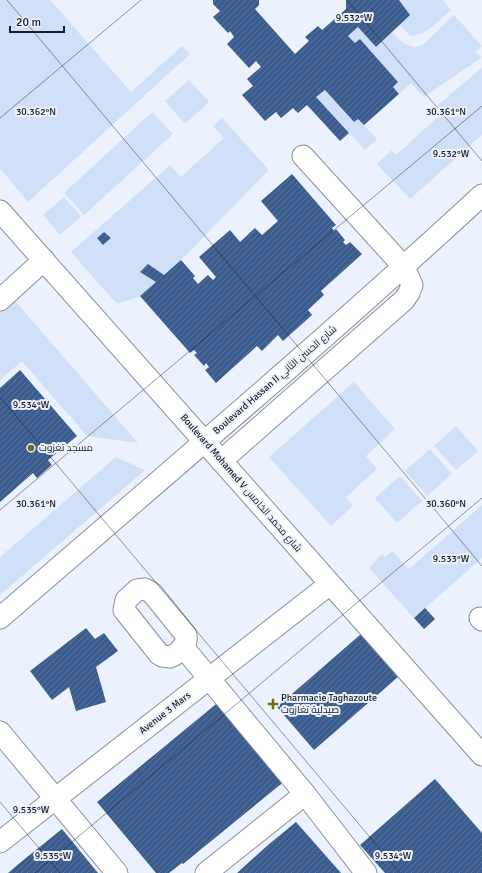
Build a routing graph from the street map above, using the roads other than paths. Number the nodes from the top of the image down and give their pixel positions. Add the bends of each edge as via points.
1 (303, 156) dead end
2 (482, 195) edge
3 (0, 211) edge
4 (44, 260) junction
5 (404, 267) junction
6 (0, 300) edge
7 (205, 442) junction
8 (221, 461) junction
9 (330, 584) junction
10 (0, 618) edge
11 (183, 647) dead end
12 (208, 679) junction
13 (0, 732) edge
14 (482, 755) edge
15 (305, 794) junction
16 (57, 798) junction
17 (0, 842) edge
18 (118, 873) edge
19 (206, 873) edge
20 (366, 873) edge

1 - 5 street
2 - 5 street, Boulevard Hassan II شارع الحسن الثاني
3 - 4 street, Boulevard Mohamed V شارع محمد الخامس
4 - 6 street
4 - 7 street, Boulevard Mohamed V شارع محمد الخامس
5 - 7 street, Boulevard Hassan II شارع الحسن الثاني
5 - 8 street via 412,286 404,300
7 - 8 street, Boulevard Mohamed V شارع محمد الخامس
7 - 10 street, Boulevard Hassan II شارع الحسن الثاني
8 - 9 street, Boulevard Mohamed V شارع محمد الخامس
9 - 12 street, Avenue 3 Mars
9 - 14 street, Boulevard Mohamed V شارع محمد الخامس
11 - 12 street
12 - 15 street
12 - 16 street, Avenue 3 Mars
13 - 16 street
15 - 19 street
15 - 20 street
16 - 17 street, Avenue 3 Mars
16 - 18 street

